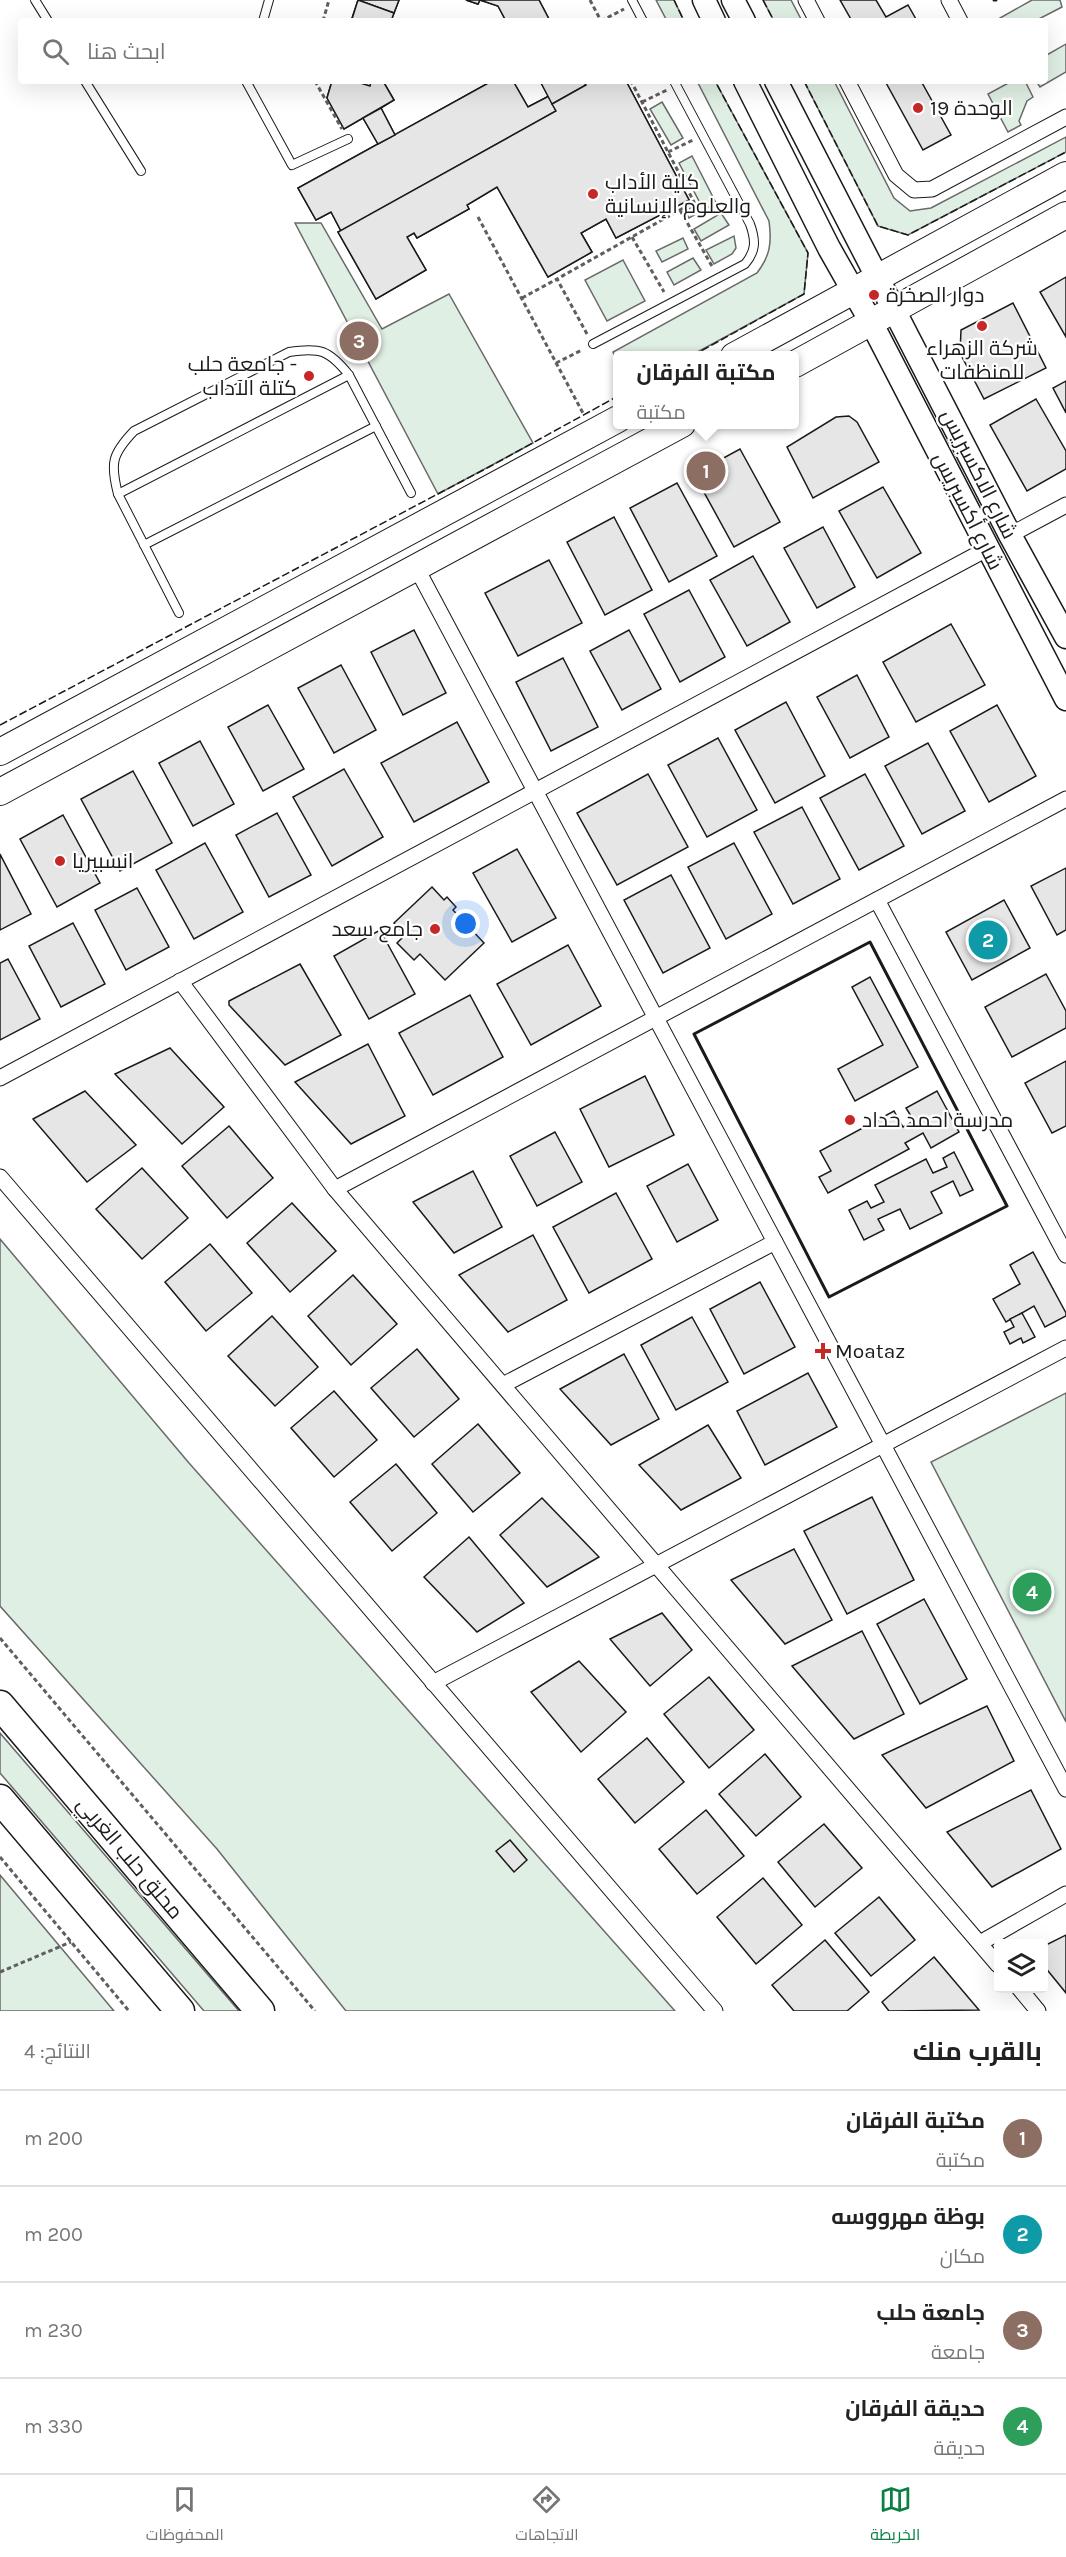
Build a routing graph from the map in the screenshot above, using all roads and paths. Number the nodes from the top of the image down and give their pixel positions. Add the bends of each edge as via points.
1 (35, 0) edge
2 (269, 0) edge
3 (329, 0) edge
4 (590, 0) edge
5 (704, 0) edge
6 (733, 0) edge
7 (806, 0) edge
8 (949, 0) edge
9 (633, 2) edge
10 (46, 18) edge
11 (264, 18) edge
12 (324, 18) edge
13 (599, 18) edge
14 (606, 18) edge
15 (641, 18) edge
16 (713, 18) edge
17 (742, 18) edge
18 (815, 18) edge
19 (958, 18) edge
20 (87, 84) edge
21 (248, 84) edge
22 (317, 84) edge
23 (633, 84) edge
24 (673, 84) edge
25 (676, 84) edge
26 (747, 84) edge
27 (778, 84) edge
28 (849, 84) edge
29 (642, 102) junction
30 (1066, 117) edge
31 (703, 135) junction
32 (348, 139) joint
33 (668, 152) junction
34 (141, 171) dead end
35 (1066, 175) edge
36 (680, 210) junction
37 (1066, 215) edge
38 (478, 217) dead end
39 (632, 237) junction
40 (878, 277) junction
41 (718, 278) junction
42 (557, 279) junction
43 (853, 290) junction
44 (521, 298) junction
45 (670, 304) junction
46 (895, 309) junction
47 (871, 322) junction
48 (593, 344) junction
49 (743, 351) edge
50 (799, 362) edge
51 (556, 363) junction
52 (350, 375) junction
53 (613, 422) edge
54 (376, 426) junction
55 (673, 429) edge
56 (594, 432) junction
57 (411, 493) dead end
58 (118, 494) junction
59 (1066, 505) edge
60 (1010, 535) junction
61 (144, 545) junction
62 (987, 549) junction
63 (416, 567) junction
64 (179, 613) dead end
65 (1066, 637) edge
66 (1066, 699) edge
67 (0, 752) edge
68 (535, 791) junction
69 (0, 792) edge
70 (1066, 799) edge
71 (877, 900) junction
72 (180, 981) junction
73 (656, 1018) junction
74 (0, 1078) edge
75 (0, 1177) edge
76 (335, 1190) junction
77 (775, 1242) junction
78 (1066, 1255) edge
79 (1066, 1348) edge
80 (503, 1385) junction
81 (883, 1445) junction
82 (658, 1564) junction
83 (0, 1638) edge
84 (433, 1683) junction
85 (0, 1705) edge
86 (1066, 1789) edge
87 (0, 1799) edge
88 (0, 1857) edge
89 (1066, 1894) edge
90 (71, 1942) junction
91 (980, 1943) junction
92 (994, 1959) edge
93 (0, 1972) edge
94 (1022, 1993) edge
95 (129, 2011) edge
96 (180, 2011) edge
97 (260, 2011) edge
98 (315, 2011) edge
99 (715, 2011) edge
100 (1038, 2011) edge

1 - 10 lane
2 - 11 lane
3 - 12 path
4 - 13 path
5 - 16 street
6 - 17 street
7 - 18 street
8 - 19 street
9 - 14 path
9 - 15 lane
20 - 34 lane
21 - 32 lane via 292,165
22 - 32 path
23 - 29 path
24 - 29 path
25 - 31 lane
26 - 43 street, شارع أكسبريس
27 - 40 street, شارع الاكسبريس
28 - 30 street via 896,175 914,190 933,189
29 - 33 path
31 - 33 path
31 - 41 lane via 755,238 753,254 745,264
33 - 36 path via 694,202
35 - 40 main road
36 - 39 path
36 - 41 path
37 - 46 main road
38 - 44 path
39 - 42 path
39 - 45 path
40 - 43 main road
40 - 46 street, شارع الاكسبريس
41 - 45 lane
42 - 44 path
42 - 48 path
43 - 47 street, شارع أكسبريس
43 - 49 main road
44 - 51 path
45 - 48 lane
46 - 47 main road
46 - 60 street, شارع الاكسبريس
47 - 50 main road
47 - 62 street, شارع أكسبريس
48 - 51 path
51 - 56 path
52 - 54 lane
52 - 58 lane
52 - 58 lane via 337,360 313,348 289,352 134,431 117,448 113,475
53 - 56 main road
54 - 57 lane
54 - 61 lane
55 - 63 main road
56 - 67 main road
58 - 61 lane
59 - 60 street
60 - 65 street, شارع الاكسبريس
61 - 64 lane
62 - 66 street, شارع أكسبريس
62 - 68 street
63 - 68 street
63 - 69 main road
68 - 72 street
68 - 73 street
70 - 71 street
71 - 73 street
71 - 78 street
72 - 74 street
72 - 76 street
73 - 76 street
73 - 77 street
75 - 84 street
76 - 80 street
77 - 80 street
77 - 81 street
79 - 81 street
80 - 82 street
81 - 82 street
81 - 86 street
82 - 84 street
82 - 91 street
83 - 98 path
84 - 99 street
85 - 97 highway, محلق حلب الغربي
87 - 96 highway
88 - 90 path
89 - 91 street
90 - 93 path
90 - 95 path
91 - 92 street
94 - 100 street

